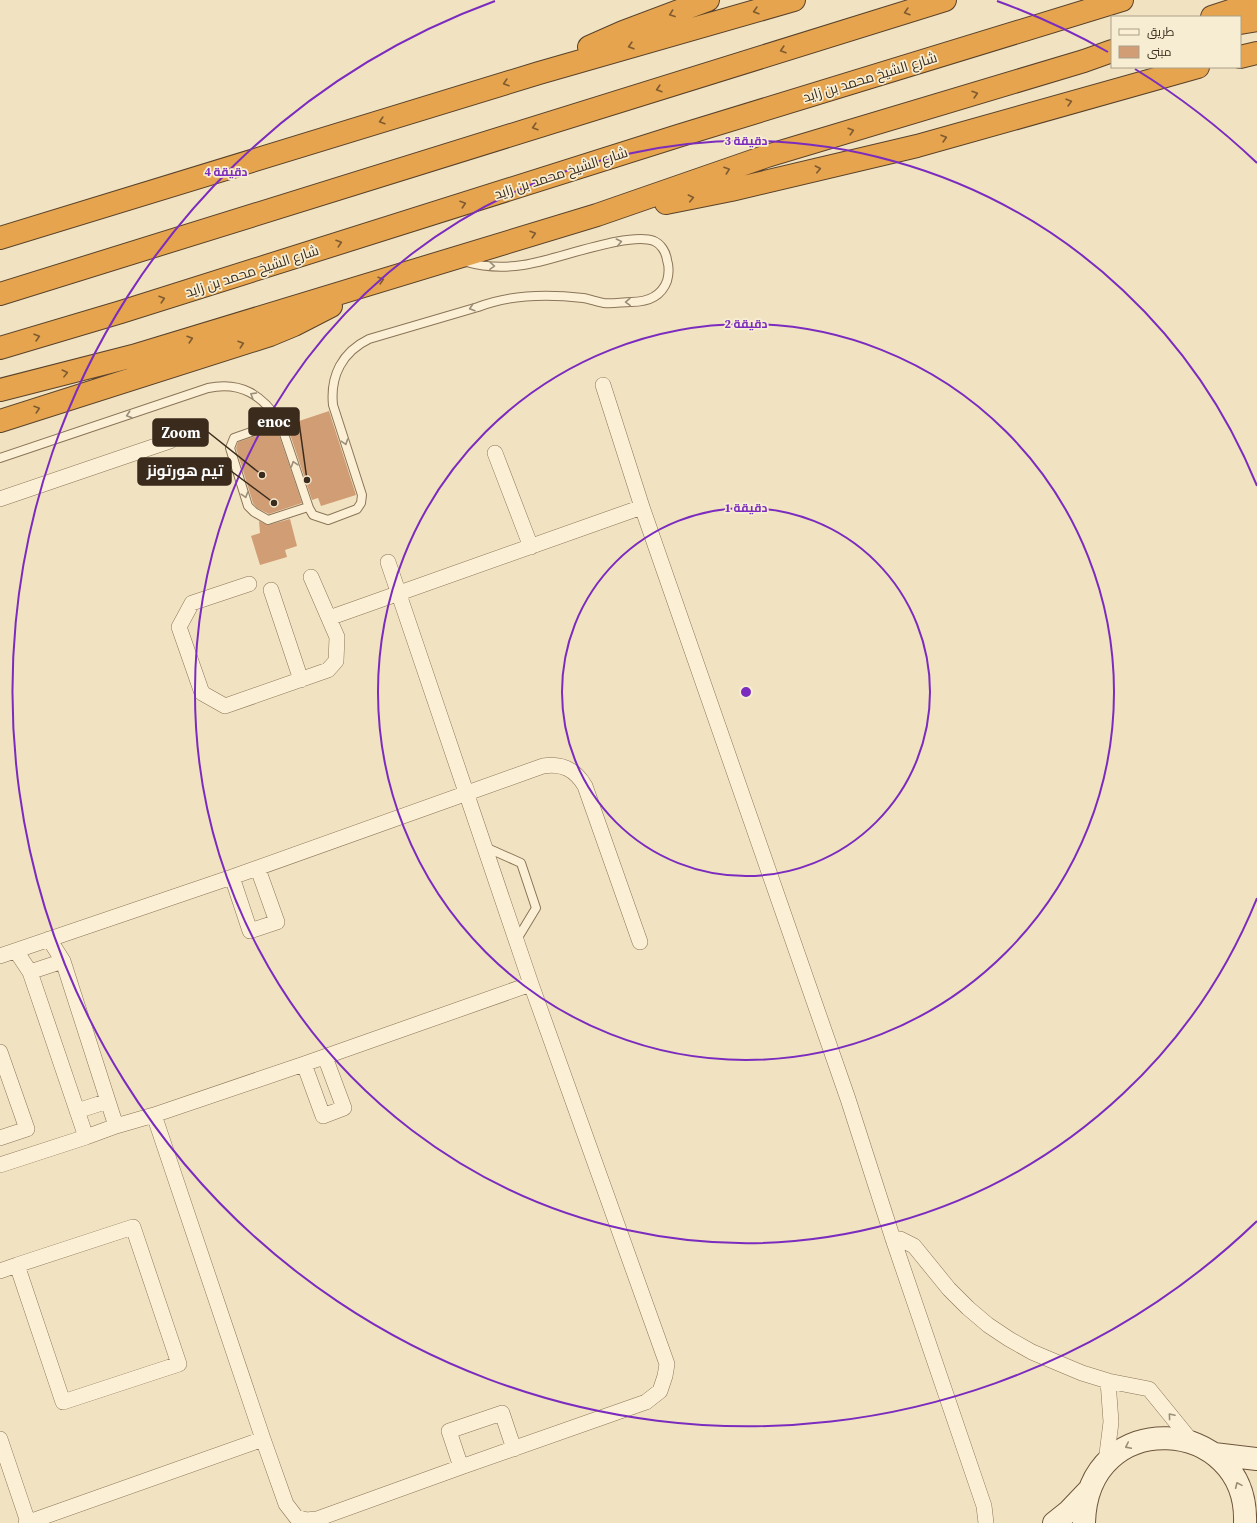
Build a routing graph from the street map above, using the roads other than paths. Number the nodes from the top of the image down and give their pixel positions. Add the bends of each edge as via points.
1 (708, 0) edge
2 (794, 0) edge
3 (945, 0) edge
4 (1122, 0) edge
5 (1257, 2) edge
6 (1215, 16) edge
7 (1257, 20) edge
8 (1241, 23) edge
9 (1111, 53) edge
10 (1257, 53) edge
11 (1241, 57) edge
12 (1194, 68) edge
13 (538, 73) junction
14 (597, 215) junction
15 (0, 238) edge
16 (453, 258) junction
17 (360, 287) junction
18 (0, 294) edge
19 (0, 348) edge
20 (603, 385) dead end
21 (0, 390) edge
22 (0, 421) edge
23 (280, 422) junction
24 (170, 441) dead end
25 (495, 453) dead end
26 (0, 458) edge
27 (0, 499) edge
28 (308, 507) junction
29 (642, 507) junction
30 (531, 547) junction
31 (388, 562) dead end
32 (311, 577) dead end
33 (248, 584) dead end
34 (271, 590) dead end
35 (399, 593) junction
36 (329, 618) junction
37 (302, 680) junction
38 (467, 794) junction
39 (484, 846) junction
40 (258, 869) junction
41 (232, 878) junction
42 (49, 939) junction
43 (516, 942) junction
44 (640, 942) dead end
45 (16, 951) junction
46 (0, 956) edge
47 (63, 961) junction
48 (30, 972) junction
49 (531, 984) junction
50 (0, 1052) edge
51 (325, 1057) junction
52 (304, 1064) junction
53 (108, 1101) junction
54 (77, 1111) junction
55 (154, 1115) junction
56 (116, 1126) junction
57 (86, 1137) junction
58 (0, 1138) edge
59 (0, 1165) edge
60 (892, 1239) junction
61 (17, 1265) junction
62 (0, 1271) edge
63 (1108, 1381) junction
64 (0, 1439) edge
65 (263, 1439) junction
66 (1193, 1443) junction
67 (514, 1449) junction
68 (1214, 1454) junction
69 (1257, 1459) edge
70 (1106, 1462) junction
71 (461, 1467) junction
72 (1088, 1491) junction
73 (27, 1523) edge
74 (986, 1523) edge
75 (1054, 1523) edge
76 (1084, 1523) edge
77 (1245, 1523) edge

1 -> 13 highway via 623,32
2 -> 13 highway
3 -> 18 highway
19 -> 4 highway, شارع الشيخ محمد بن زايد
5 - 6 highway
7 - 8 highway
14 -> 9 highway via 767,156
10 - 11 highway
14 -> 12 highway via 687,199 917,146
13 -> 15 highway
16 -> 14 highway
17 -> 16 highway
16 -> 28 lane via 488,266 523,266 633,239 648,240 655,241 664,250 668,278 662,290 654,297 640,302 603,303 586,298 550,296 494,300 361,343 347,355 337,370 332,396 362,495 361,503 356,509 328,520 313,515
21 -> 17 highway via 133,356
22 -> 17 highway via 270,335 317,314
20 - 29 street
23 -> 26 lane via 268,406 253,394 236,387 217,386
28 -> 23 lane
23 -> 28 lane via 234,438 231,443 230,448 248,506 268,520
24 - 27 street
25 - 30 street
29 - 30 street
29 - 60 street via 843,1084
30 - 35 street
31 - 35 street
32 - 36 street
33 - 37 street via 192,603 179,627 202,694 226,706
34 - 37 street
35 - 36 street
35 - 38 street
36 - 37 street via 337,637 336,660 328,670
38 - 39 street
38 - 40 street
38 - 44 street via 543,766 560,765 575,773 585,786
39 - 43 street
39 - 43 lane via 521,863 534,901 536,908
40 - 41 street
40 - 41 street via 277,922 250,931
41 - 42 street
42 - 45 street
42 - 47 street
43 - 49 street
45 - 46 street
45 - 48 street
47 - 48 street
47 - 53 street
48 - 54 street
49 - 51 street
49 - 67 street via 667,1364 660,1391 646,1402
50 - 58 street via 27,1129
51 - 52 street
51 - 52 street via 344,1108 323,1116
52 - 55 street
53 - 54 street
53 - 56 street
54 - 57 street
55 - 56 street
55 - 65 street
56 - 57 street
57 - 59 street
60 - 63 street via 900,1239 914,1246 968,1308 1009,1339 1056,1363
60 - 74 street via 984,1506
61 - 61 street via 133,1227 179,1364 63,1402
61 - 62 street
66 -> 63 street via 1149,1389
63 - 70 street via 1111,1422
64 - 73 street
65 - 71 street via 286,1504 296,1517 306,1520 317,1519
65 - 73 street
66 - 68 street
66 -> 70 street via 1175,1438 1137,1442 1120,1450
67 - 71 street
67 - 71 street via 502,1413 449,1431
68 - 69 street
77 -> 68 street via 1242,1496 1236,1480
70 - 72 street
72 - 75 street
72 - 76 street

